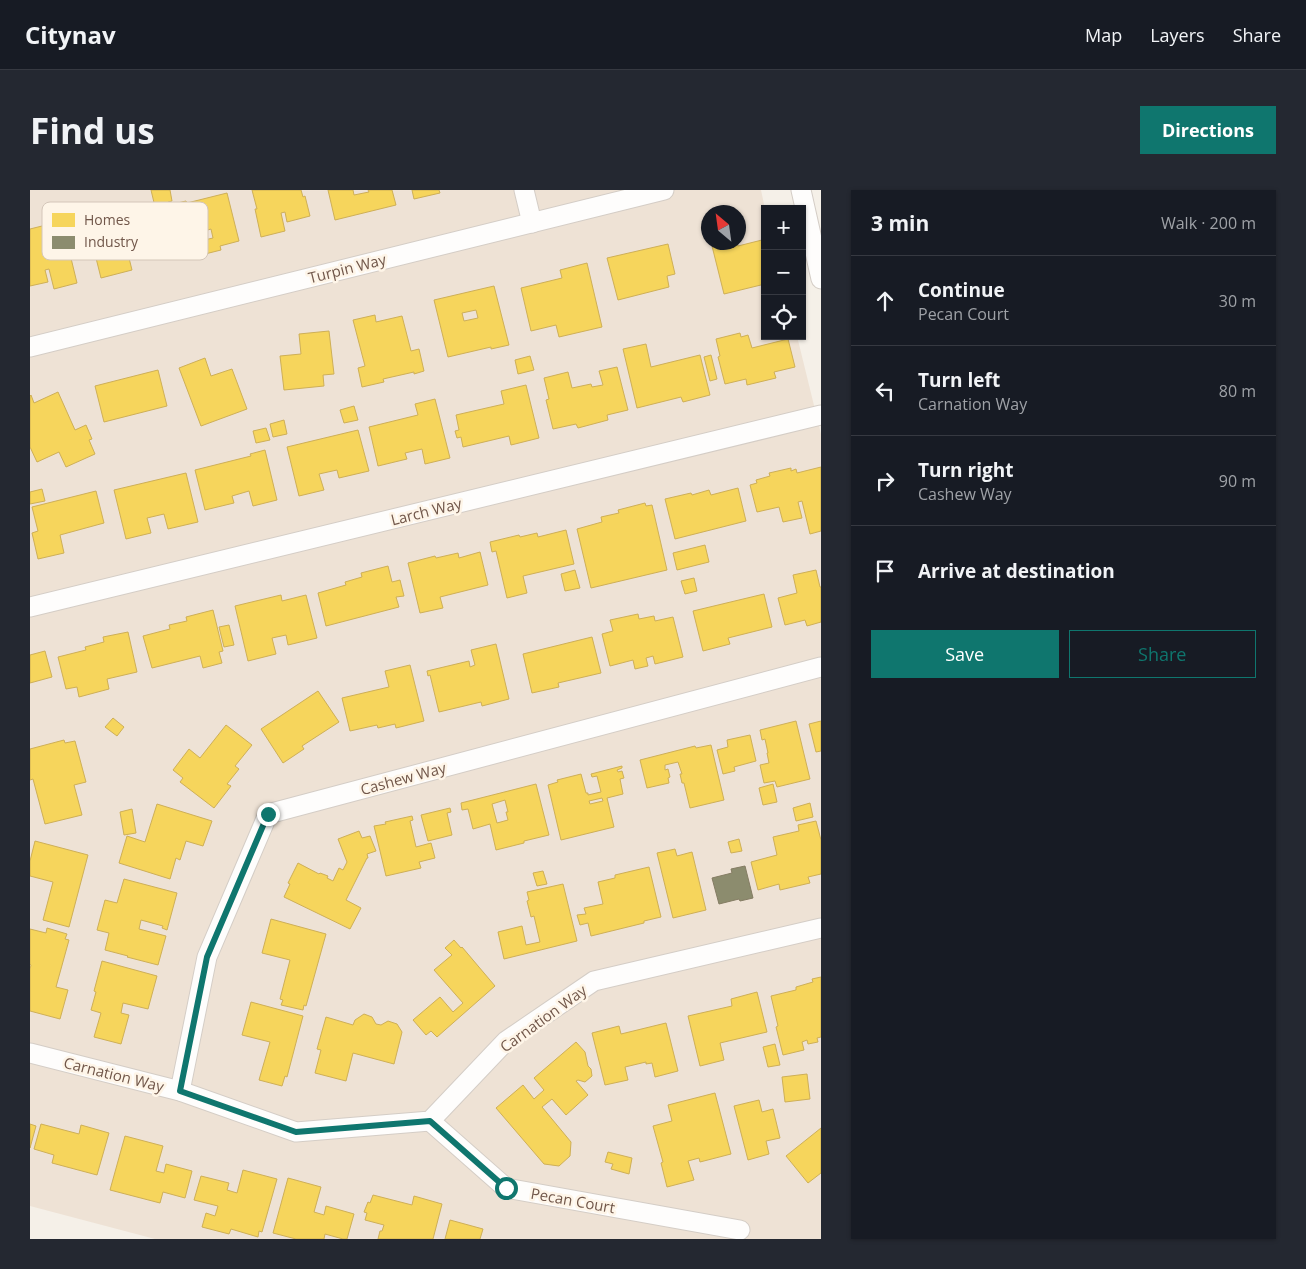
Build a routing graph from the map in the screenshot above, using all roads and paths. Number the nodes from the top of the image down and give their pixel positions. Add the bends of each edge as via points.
1 (524, 190) edge
2 (664, 190) edge
3 (801, 190) edge
4 (532, 223) junction
5 (821, 279) edge
6 (30, 346) edge
7 (821, 414) edge
8 (30, 606) edge
9 (821, 666) edge
10 (821, 928) edge
11 (30, 1053) edge
12 (180, 1091) junction
13 (430, 1121) junction
14 (740, 1230) dead end

1 - 4 street
2 - 4 street, Turpin Way
3 - 5 street
4 - 6 street, Turpin Way
7 - 8 street, Larch Way
9 - 12 street, Cashew Way via 268,814 207,957
10 - 13 street, Carnation Way via 594,981 506,1041
11 - 12 street, Carnation Way
12 - 13 street, Carnation Way via 296,1132
13 - 14 street, Pecan Court via 506,1188

